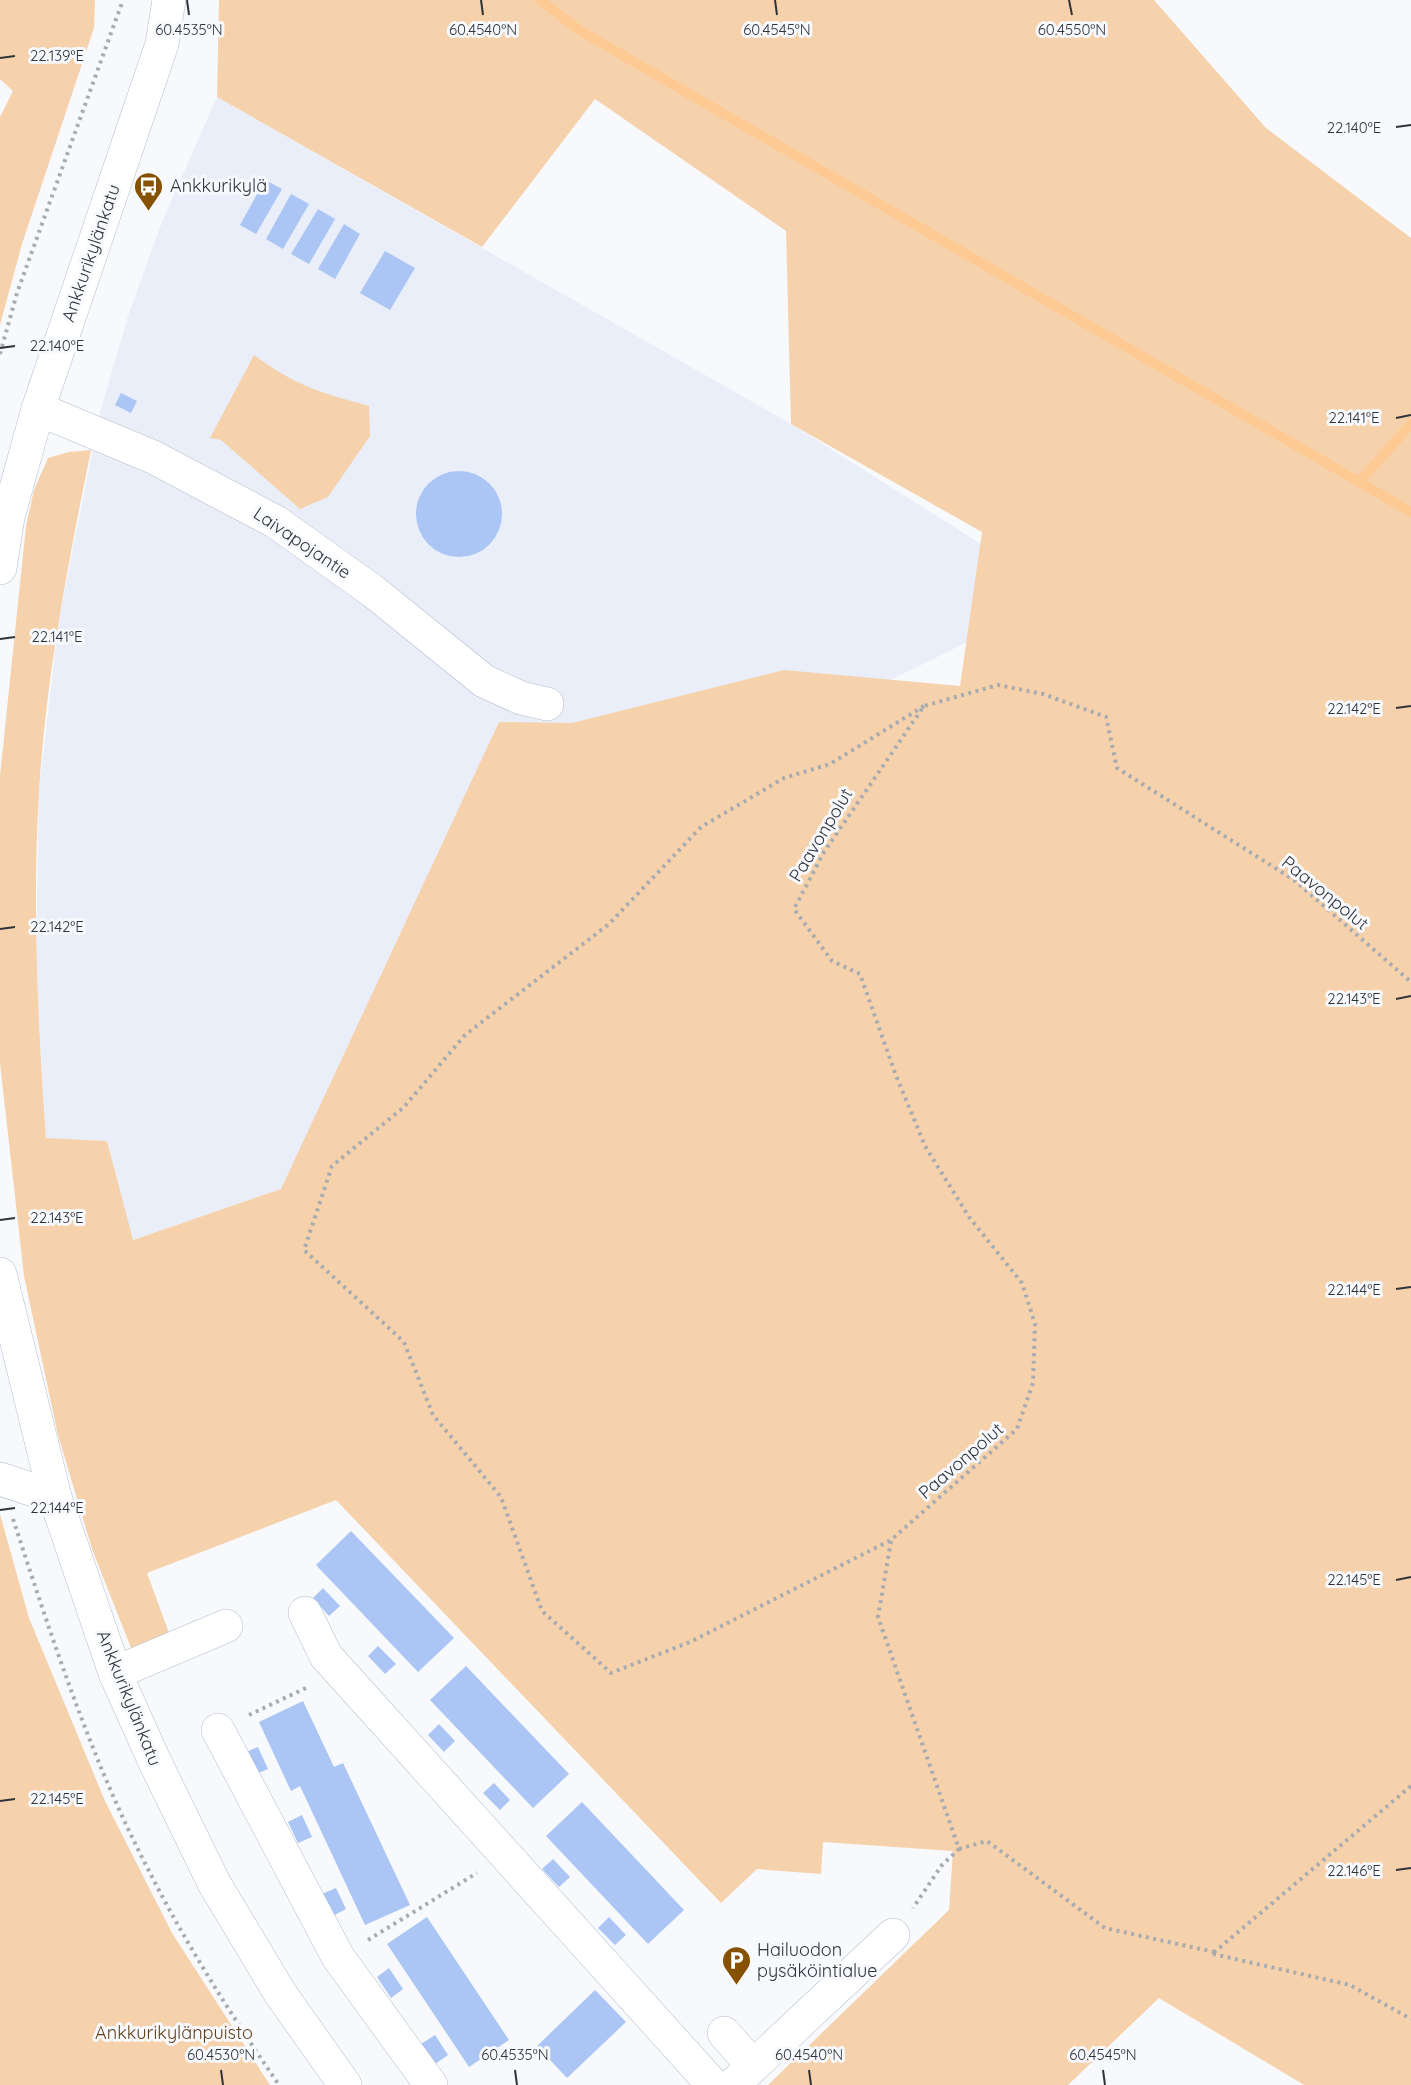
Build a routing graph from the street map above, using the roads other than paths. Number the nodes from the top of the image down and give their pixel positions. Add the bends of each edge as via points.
1 (169, 0) edge
2 (38, 410) junction
3 (0, 568) edge
4 (547, 704) dead end
5 (0, 1274) edge
6 (0, 1479) edge
7 (55, 1497) junction
8 (305, 1613) dead end
9 (226, 1626) dead end
10 (116, 1672) junction
11 (218, 1730) dead end
12 (893, 1935) road end
13 (724, 2033) dead end
14 (743, 2075) edge
15 (345, 2085) edge
16 (431, 2085) edge
17 (714, 2085) edge

1 - 2 street, Ankkurikylänkatu via 162,44
2 - 3 street, Ankkurikylänkatu via 8,517
2 - 4 street, Laivapojantie via 153,457 276,522 374,592 484,681 521,698
5 - 7 street, Ankkurikylänkatu
6 - 7 street
7 - 10 street, Ankkurikylänkatu
8 - 17 street via 326,1656
9 - 10 street
10 - 15 street, Ankkurikylänkatu via 214,1884 280,1993
11 - 16 street via 338,1957
12 - 14 street
13 - 14 street

